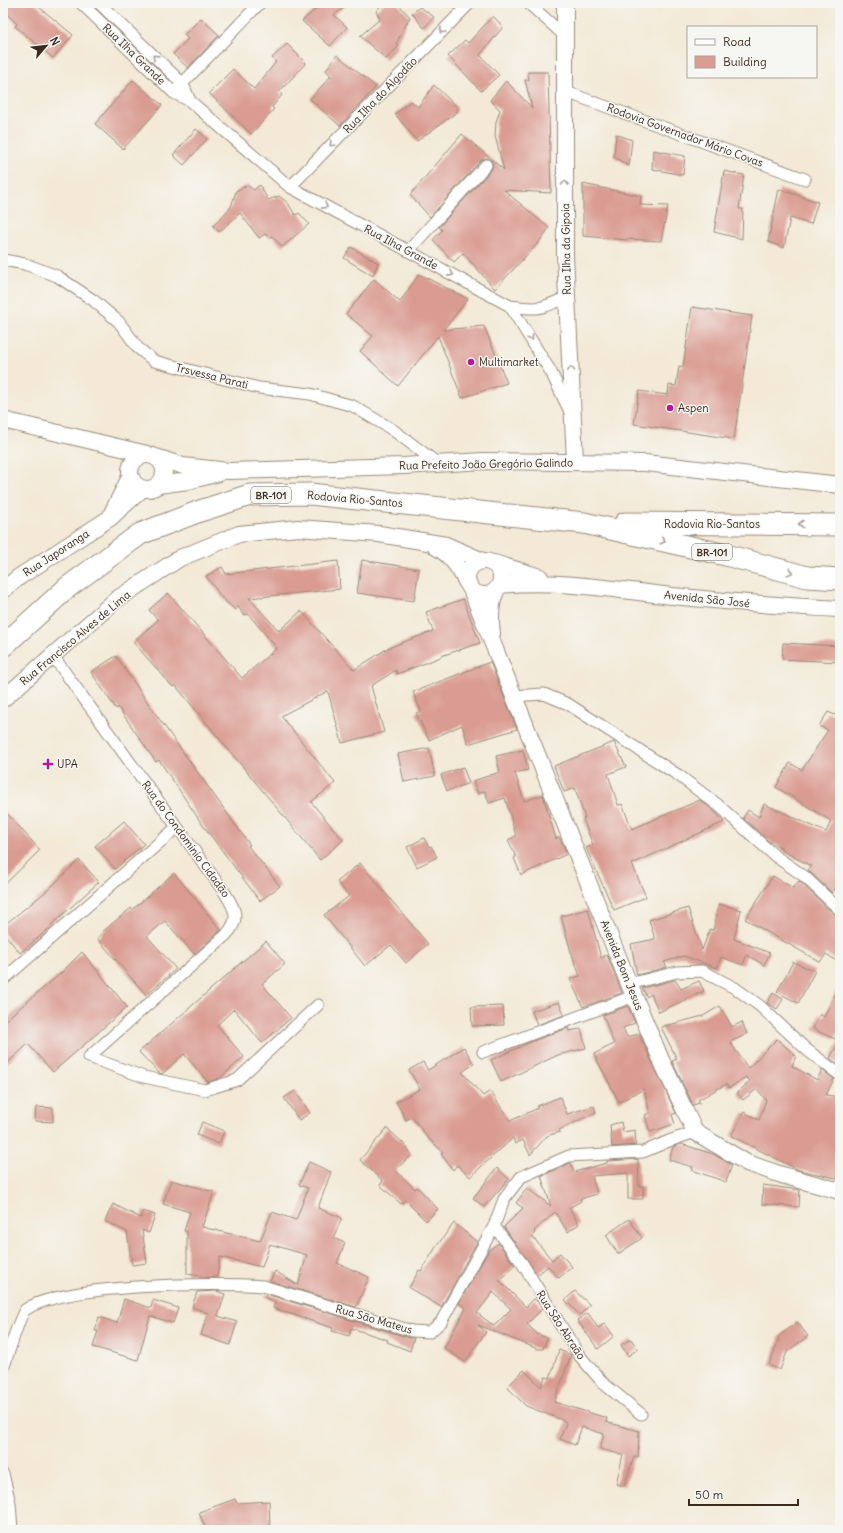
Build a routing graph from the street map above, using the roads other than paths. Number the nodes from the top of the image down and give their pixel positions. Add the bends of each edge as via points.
1 (81, 3) edge
2 (99, 3) edge
3 (260, 3) edge
4 (470, 3) edge
5 (528, 3) edge
6 (565, 3) edge
7 (566, 37) junction
8 (182, 84) junction
9 (566, 92) junction
10 (174, 93) junction
11 (190, 101) junction
12 (486, 165) dead end
13 (804, 179) dead end
14 (290, 188) junction
15 (408, 251) junction
16 (3, 260) edge
17 (567, 296) junction
18 (510, 306) junction
19 (3, 420) edge
20 (574, 422) junction
21 (110, 446) junction
22 (151, 456) junction
23 (575, 461) junction
24 (437, 463) junction
25 (229, 470) junction
26 (130, 472) junction
27 (158, 485) junction
28 (840, 485) edge
29 (142, 489) junction
30 (110, 518) junction
31 (584, 523) junction
32 (840, 525) edge
33 (426, 542) junction
34 (488, 562) junction
35 (840, 580) edge
36 (575, 585) junction
37 (469, 586) junction
38 (498, 588) junction
39 (3, 590) edge
40 (840, 609) edge
41 (3, 646) edge
42 (494, 651) junction
43 (53, 656) junction
44 (512, 696) junction
45 (3, 699) edge
46 (177, 827) junction
47 (840, 910) edge
48 (3, 980) edge
49 (632, 990) junction
50 (318, 1005) dead end
51 (483, 1052) dead end
52 (840, 1075) edge
53 (695, 1132) junction
54 (840, 1191) edge
55 (494, 1226) junction
56 (3, 1369) edge
57 (641, 1414) dead end
58 (3, 1474) edge
59 (12, 1530) edge

1 - 10 street, Rua Ilha Grande
8 -> 2 street, Rua Ilha Grande
3 - 8 street
4 -> 14 street, Rua Ilha do Algodão
5 - 7 street
6 - 7 main road, Rua Ilha da Gipoia
7 - 9 main road, Rua Ilha da Gipoia
8 - 10 street
8 - 11 street, Rua Ilha Grande
9 - 13 street, Rodovia Governador Mário Covas
17 -> 9 main road, Rua Ilha da Gipoia via 564,255
10 - 11 street, Rua Ilha Grande
11 - 14 street, Rua Ilha Grande
12 - 15 street
14 -> 15 street, Rua Ilha Grande
15 -> 18 street, Rua Ilha Grande
16 - 24 street, Trsvessa Parati via 25,264 57,276 93,300 118,322 138,348 154,361 259,388 310,394 353,406 393,430
17 - 18 street via 546,307 536,309
20 -> 17 main road, Rua Ilha da Gipoia
18 -> 20 street, Rua Ilha Grande via 551,372
19 - 21 main road, Rua Prefeito João Gregório Galindo
20 - 23 main road, Rua Ilha da Gipoia
21 - 22 main road, Rua Prefeito João Gregório Galindo
21 - 26 main road
22 - 25 main road, Rua Prefeito João Gregório Galindo via 183,466
22 - 26 main road via 136,458
22 - 27 main road via 160,461 164,471
23 - 24 main road, Rua Prefeito João Gregório Galindo
23 - 28 main road, Rua Prefeito João Gregório Galindo via 645,463
24 - 25 main road, Rua Prefeito João Gregório Galindo
25 - 27 main road via 188,481
26 - 29 main road via 137,486
26 - 30 main road
27 - 29 main road
29 - 30 main road, Rua Japoranga
30 - 39 main road, Rua Japoranga
32 -> 31 highway, Rodovia Rio-Santos / BR-101
31 -> 35 highway, Rodovia Rio-Santos / BR-101 via 807,576
31 - 41 highway, Rodovia Rio-Santos / BR-101 via 310,494 250,495 140,534 68,587
33 - 34 main road, Rua Francisco Alves de Lima via 446,545
33 - 37 main road, Rua Francisco Alves de Lima via 450,557
33 - 43 main road, Rua Francisco Alves de Lima via 379,534 298,528 239,534 180,558 123,595
34 - 36 main road, Avenida São José via 518,572
34 - 37 main road via 478,562 469,569
34 - 38 main road via 501,572 502,578
36 - 38 main road, Avenida São José via 519,583
36 - 40 main road, Avenida São José via 738,603
37 - 38 main road, Avenida São José via 475,593 484,596
37 - 42 main road, Avenida Bom Jesus
38 - 42 main road, Avenida Bom Jesus via 490,619
42 - 44 main road, Avenida Bom Jesus
43 - 45 main road, Rua Francisco Alves de Lima
43 - 46 street, Rua do Condominio Cidadão
44 - 47 street via 544,694 568,704 678,775 718,805 775,856 804,876
44 - 49 main road, Avenida Bom Jesus
46 - 48 street
46 - 50 street, Rua do Condominio Cidadão via 234,906 236,916 233,927 89,1057 144,1077 205,1090 237,1080
49 - 51 street
49 - 52 street via 677,972 702,971 735,988 760,1006 807,1050
49 - 53 main road, Avenida Bom Jesus
53 - 54 main road via 747,1163
53 - 55 street, Rua São Mateus via 643,1152 569,1156 543,1166 521,1177 504,1199
55 - 56 street, Rua São Mateus via 441,1322 430,1332 412,1331 263,1286 191,1285 104,1290 67,1295 24,1310
55 - 57 street, Rua São Abraão via 522,1263 579,1355 603,1383
58 - 59 street via 10,1503

